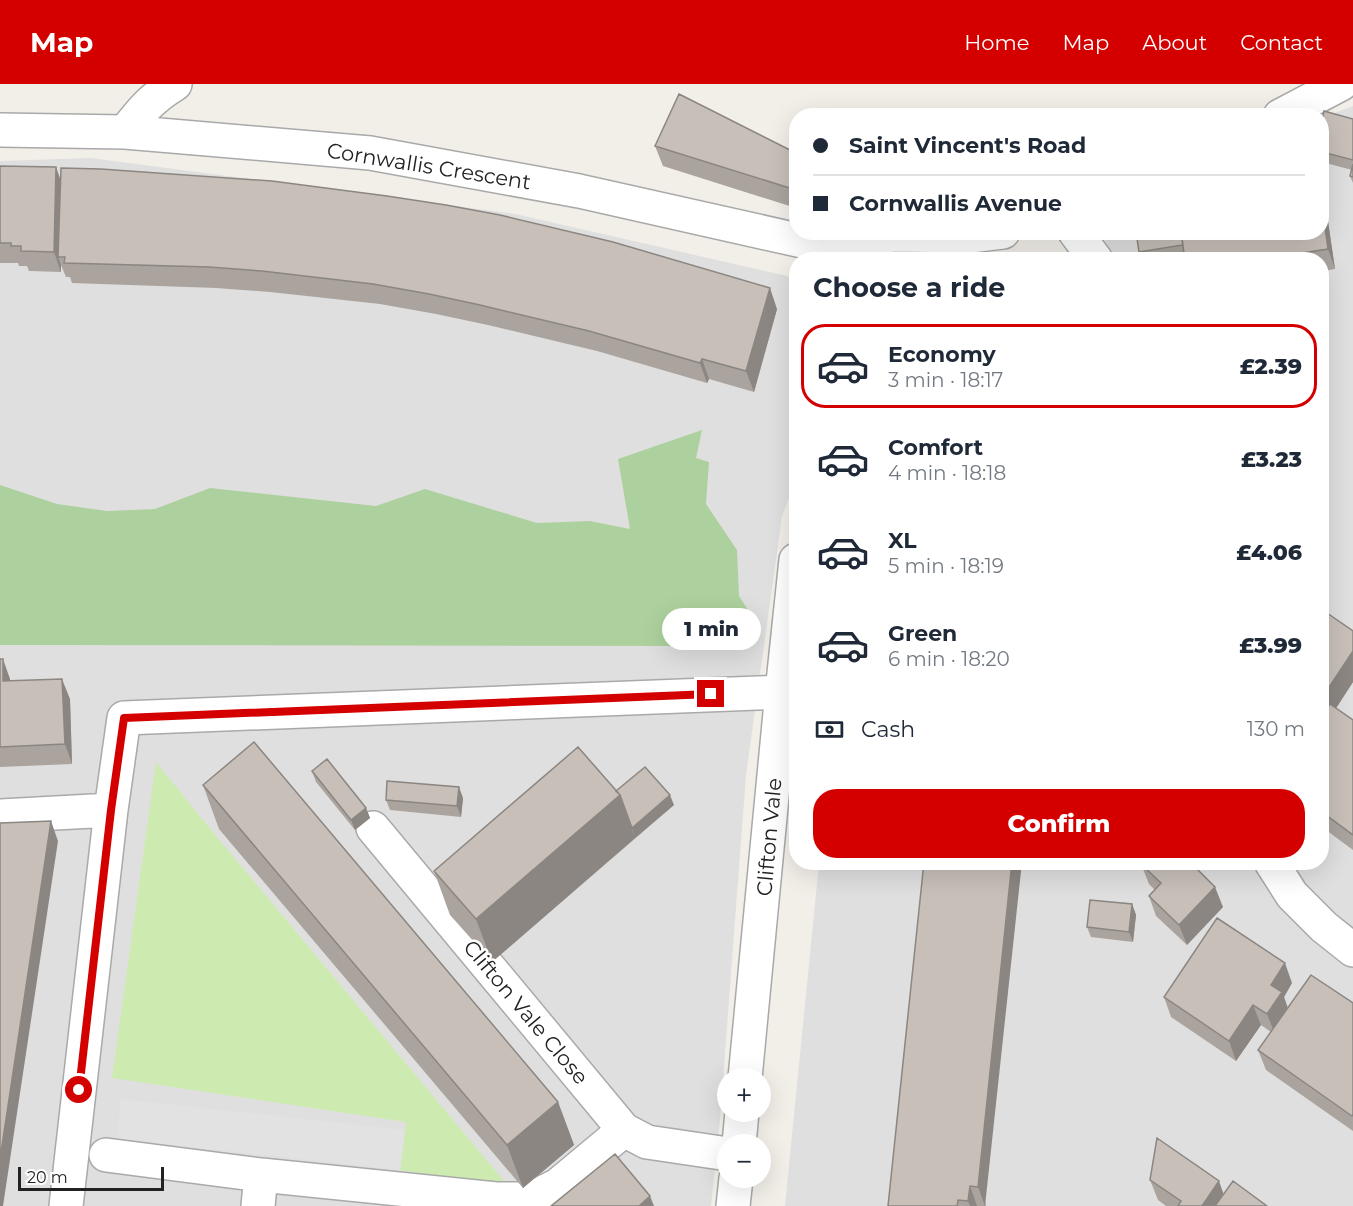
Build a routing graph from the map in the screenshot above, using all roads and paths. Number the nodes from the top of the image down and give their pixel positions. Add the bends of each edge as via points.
1 (175, 84) edge
2 (1341, 84) edge
3 (1295, 108) edge
4 (0, 130) edge
5 (125, 132) junction
6 (882, 240) edge
7 (839, 252) edge
8 (862, 252) edge
9 (789, 626) edge
10 (782, 692) junction
11 (111, 810) junction
12 (0, 816) edge
13 (373, 828) dead end
14 (452, 869) edge
15 (1276, 870) edge
16 (427, 893) junction
17 (1353, 950) edge
18 (746, 1068) edge
19 (624, 1130) junction
20 (717, 1152) edge
21 (106, 1155) dead end
22 (735, 1188) edge
23 (260, 1191) edge
24 (66, 1206) edge
25 (733, 1206) edge

1 - 5 street via 142,109
2 - 3 street
4 - 5 street, Cornwallis Crescent
5 - 7 street, Cornwallis Crescent via 370,153 579,191
6 - 8 street
9 - 10 street, Clifton Vale
10 - 11 street via 124,718
10 - 18 street, Clifton Vale
11 - 12 street
11 - 24 street
13 - 16 street, Clifton Vale Close
14 - 16 street
15 - 17 street via 1292,895
16 - 19 street, Clifton Vale Close
19 - 20 street, Clifton Vale Close via 647,1142
19 - 23 street via 558,1185 530,1199
21 - 23 street
22 - 25 street

